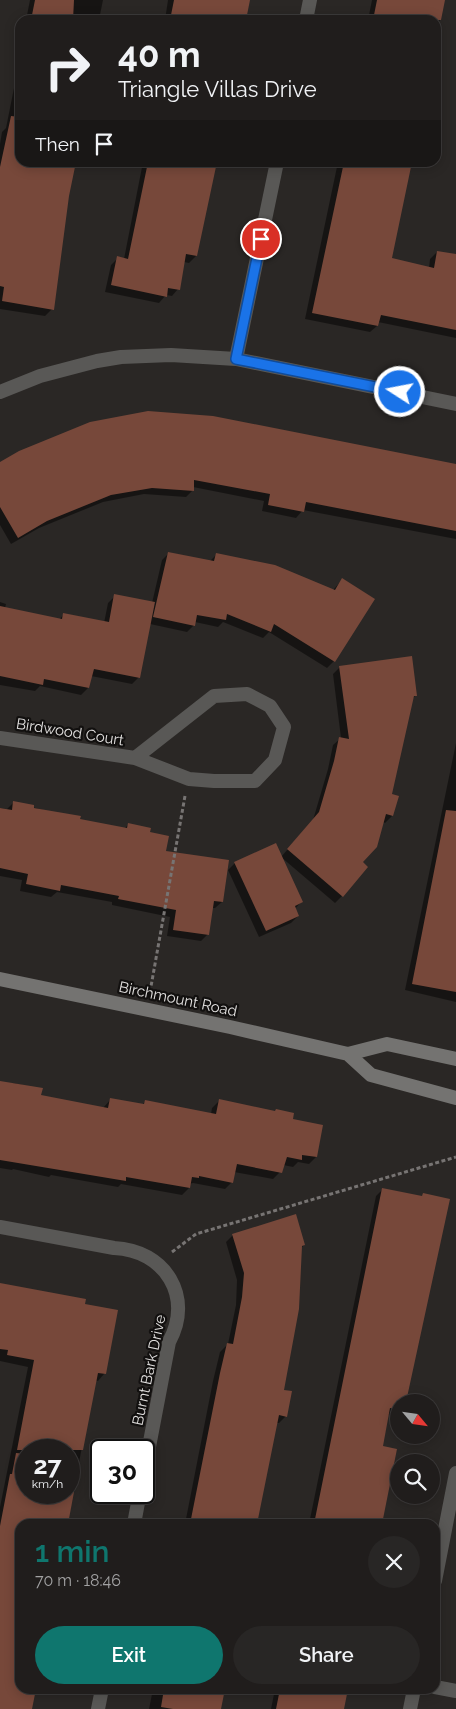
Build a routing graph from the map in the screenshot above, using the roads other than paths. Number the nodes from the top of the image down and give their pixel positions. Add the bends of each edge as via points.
1 (310, 0) edge
2 (307, 15) edge
3 (276, 167) edge
4 (236, 359) junction
5 (0, 392) edge
6 (456, 404) edge
7 (0, 738) edge
8 (135, 758) junction
9 (0, 979) edge
10 (348, 1054) junction
11 (456, 1059) edge
12 (456, 1098) edge
13 (0, 1227) edge
14 (150, 1439) edge
15 (456, 1472) edge
16 (138, 1504) edge
17 (135, 1519) edge
18 (440, 1555) edge
19 (440, 1688) edge
20 (456, 1692) edge
21 (101, 1694) edge
22 (413, 1694) edge
23 (98, 1709) edge
24 (410, 1709) edge

1 - 2 street
3 - 4 street
4 - 5 street via 171,355 97,360 40,376
4 - 6 street
7 - 8 street, Birdwood Court
8 - 8 street, Birdwood Court via 188,778 255,781 275,760 284,728 270,706 247,694 214,696
9 - 10 main road, Birchmount Road via 230,1026
10 - 11 main road, Birchmount Road via 387,1044
10 - 12 main road, Birchmount Road via 371,1075
13 - 14 street, Burnt Bark Drive via 126,1248 157,1262 170,1277 178,1298 178,1317 175,1333 169,1342
15 - 18 street
16 - 17 street
19 - 20 street
21 - 23 street
22 - 24 street

